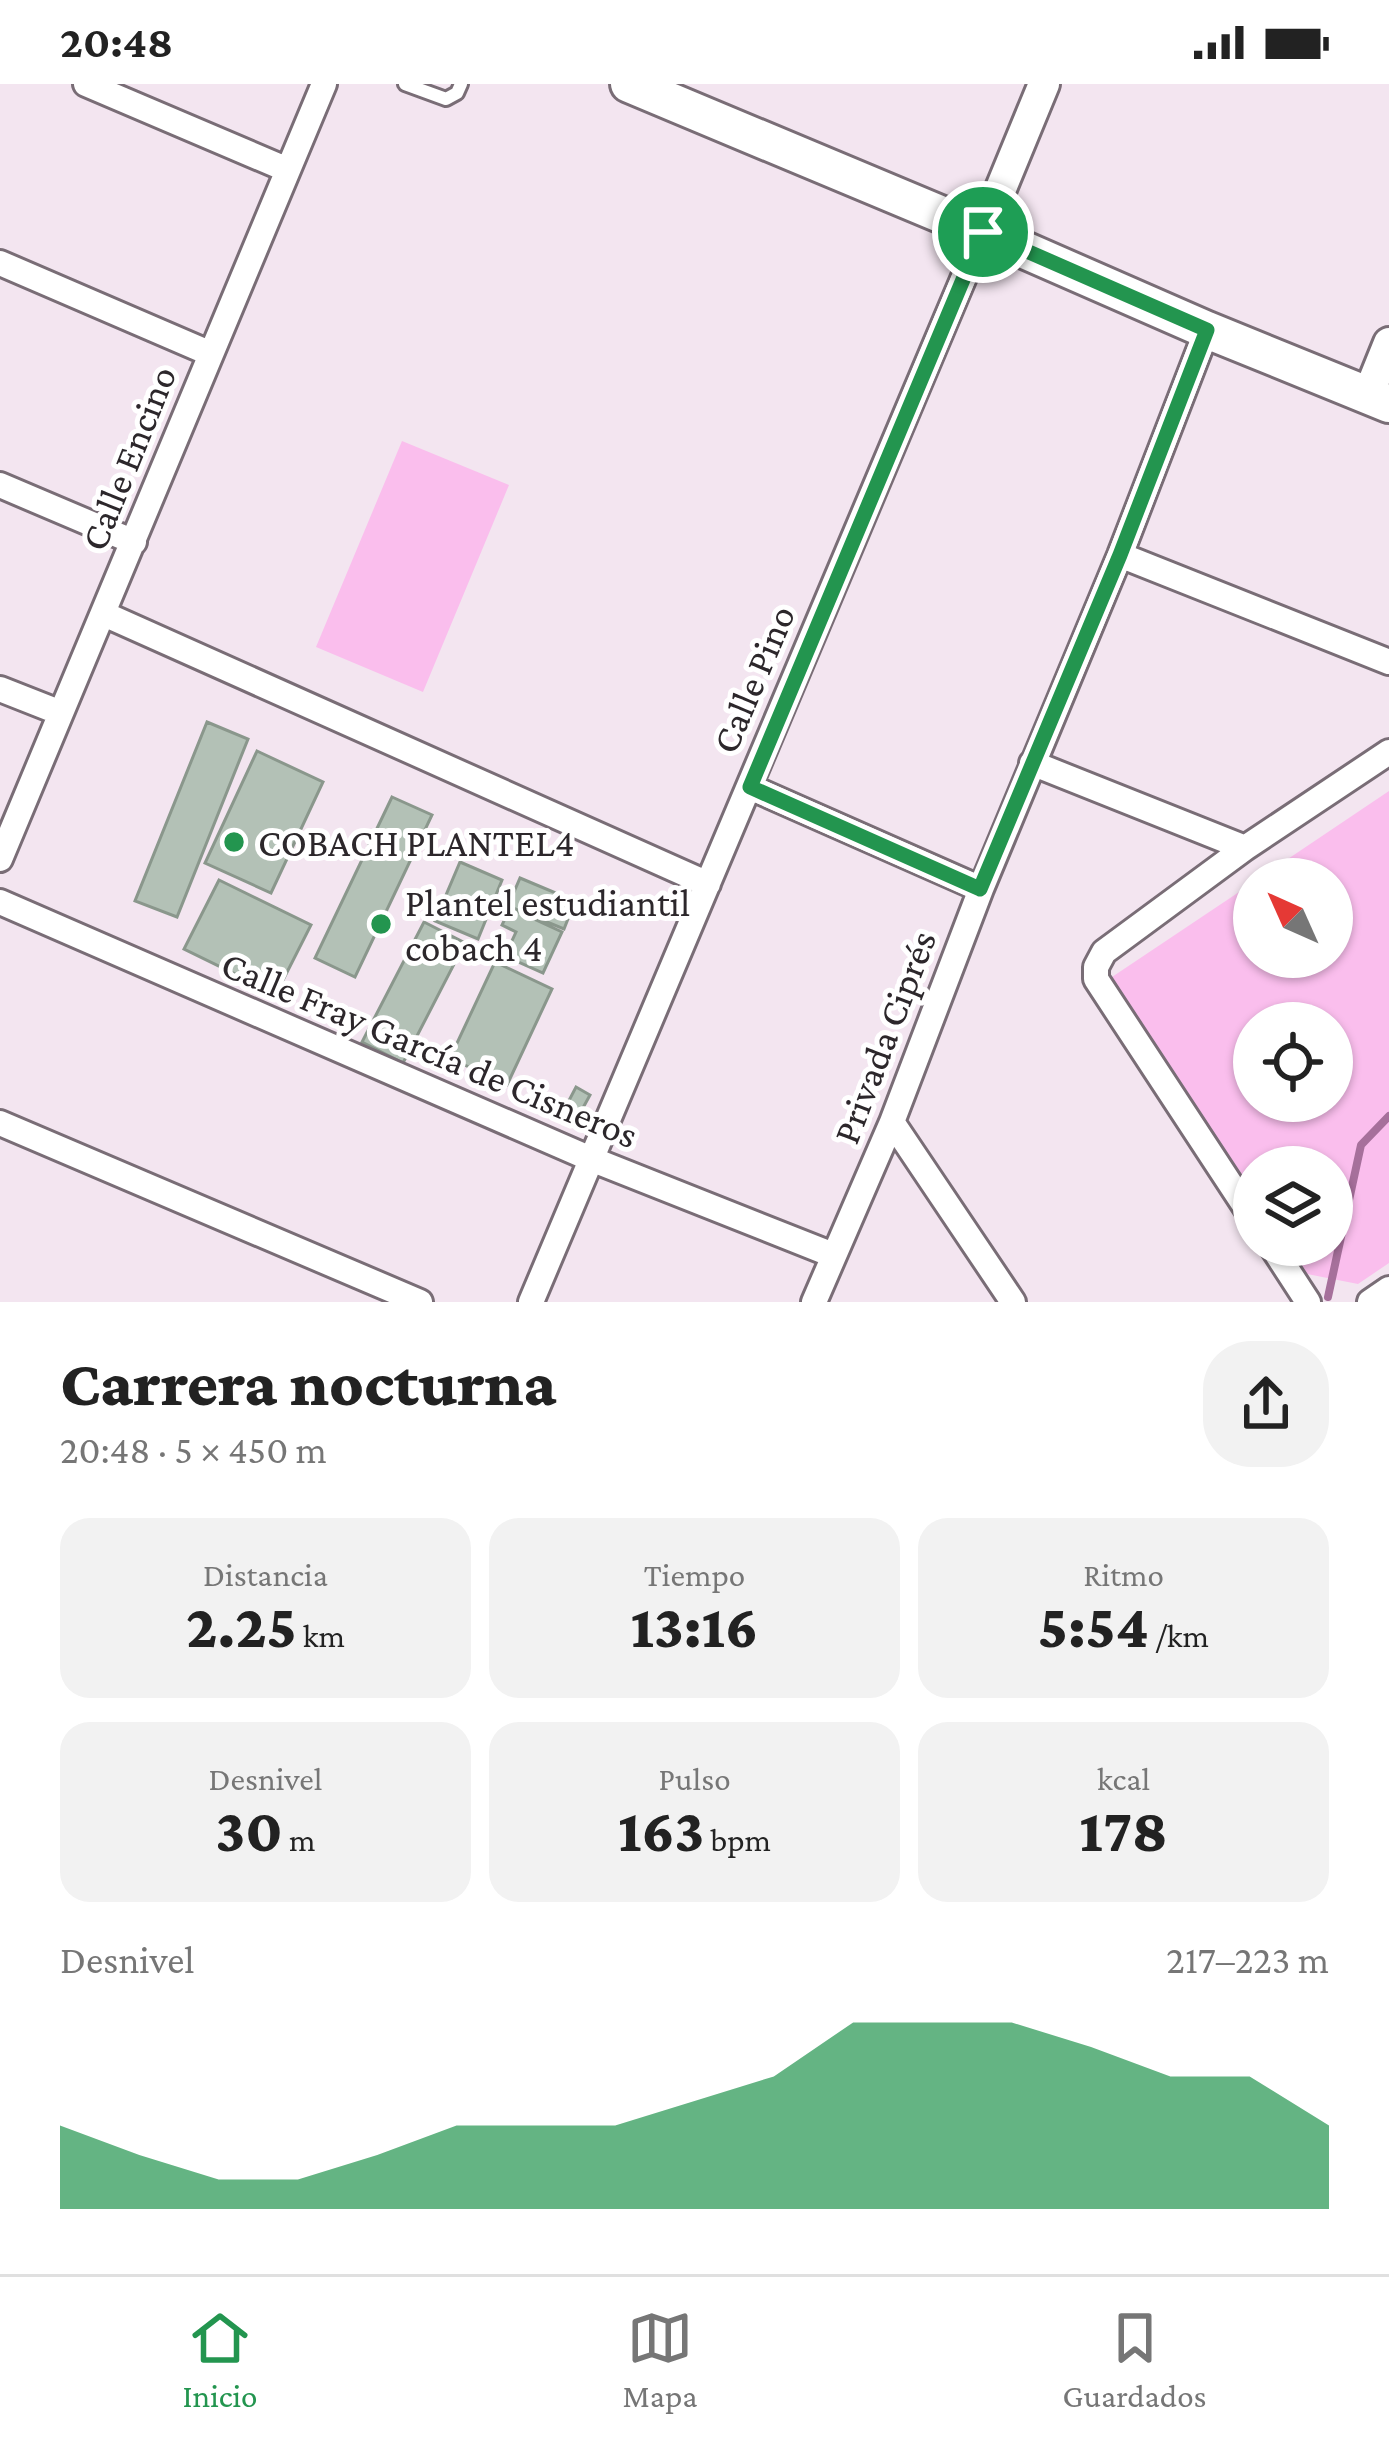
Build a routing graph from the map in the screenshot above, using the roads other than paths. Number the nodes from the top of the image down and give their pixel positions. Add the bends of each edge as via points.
1 (86, 84) edge
2 (324, 84) edge
3 (405, 84) edge
4 (461, 84) edge
5 (629, 84) edge
6 (1045, 84) edge
7 (288, 170) junction
8 (983, 232) junction
9 (0, 263) edge
10 (1207, 330) junction
11 (1389, 343) edge
12 (209, 353) junction
13 (1378, 400) edge
14 (0, 485) edge
15 (134, 542) junction
16 (1120, 555) junction
17 (104, 614) junction
18 (1389, 662) edge
19 (0, 688) edge
20 (61, 713) junction
21 (1389, 752) edge
22 (1032, 763) junction
23 (750, 787) junction
24 (1245, 848) junction
25 (0, 859) edge
26 (708, 884) junction
27 (980, 889) junction
28 (0, 902) edge
29 (892, 1122) junction
30 (0, 1123) edge
31 (591, 1159) junction
32 (1233, 1188) edge
33 (833, 1255) junction
34 (1284, 1266) edge
35 (1389, 1289) edge
36 (420, 1302) edge
37 (531, 1302) edge
38 (814, 1302) edge
39 (1013, 1302) edge
40 (1308, 1302) edge
41 (1370, 1302) edge

1 - 7 street
2 - 7 street, Calle Encino
3 - 4 lane via 446,99
5 - 8 main road
6 - 8 street, Calle Pino
7 - 12 street, Calle Encino
8 - 10 main road
8 - 23 street, Calle Pino
9 - 12 street
10 - 13 main road
10 - 16 street, Privada Ciprés
11 - 13 street
12 - 15 street, Calle Encino
14 - 15 street
15 - 17 street, Calle Encino
16 - 18 street
16 - 22 street, Privada Ciprés
17 - 20 street, Calle Encino
17 - 26 street
19 - 20 street
20 - 25 street, Calle Encino
21 - 24 street
22 - 24 street
22 - 27 street, Privada Ciprés
23 - 26 street, Calle Pino
23 - 27 street
24 - 32 street via 1104,952 1096,967 1096,979
26 - 31 street, Calle Pino
27 - 29 street, Privada Ciprés
28 - 31 street, Calle Fray García de Cisneros
29 - 33 street, Privada Ciprés
29 - 39 street
30 - 36 street
31 - 33 street, Calle Fray García de Cisneros
31 - 37 street, Calle Pino
33 - 38 street, Privada Ciprés
34 - 40 street
35 - 41 street

